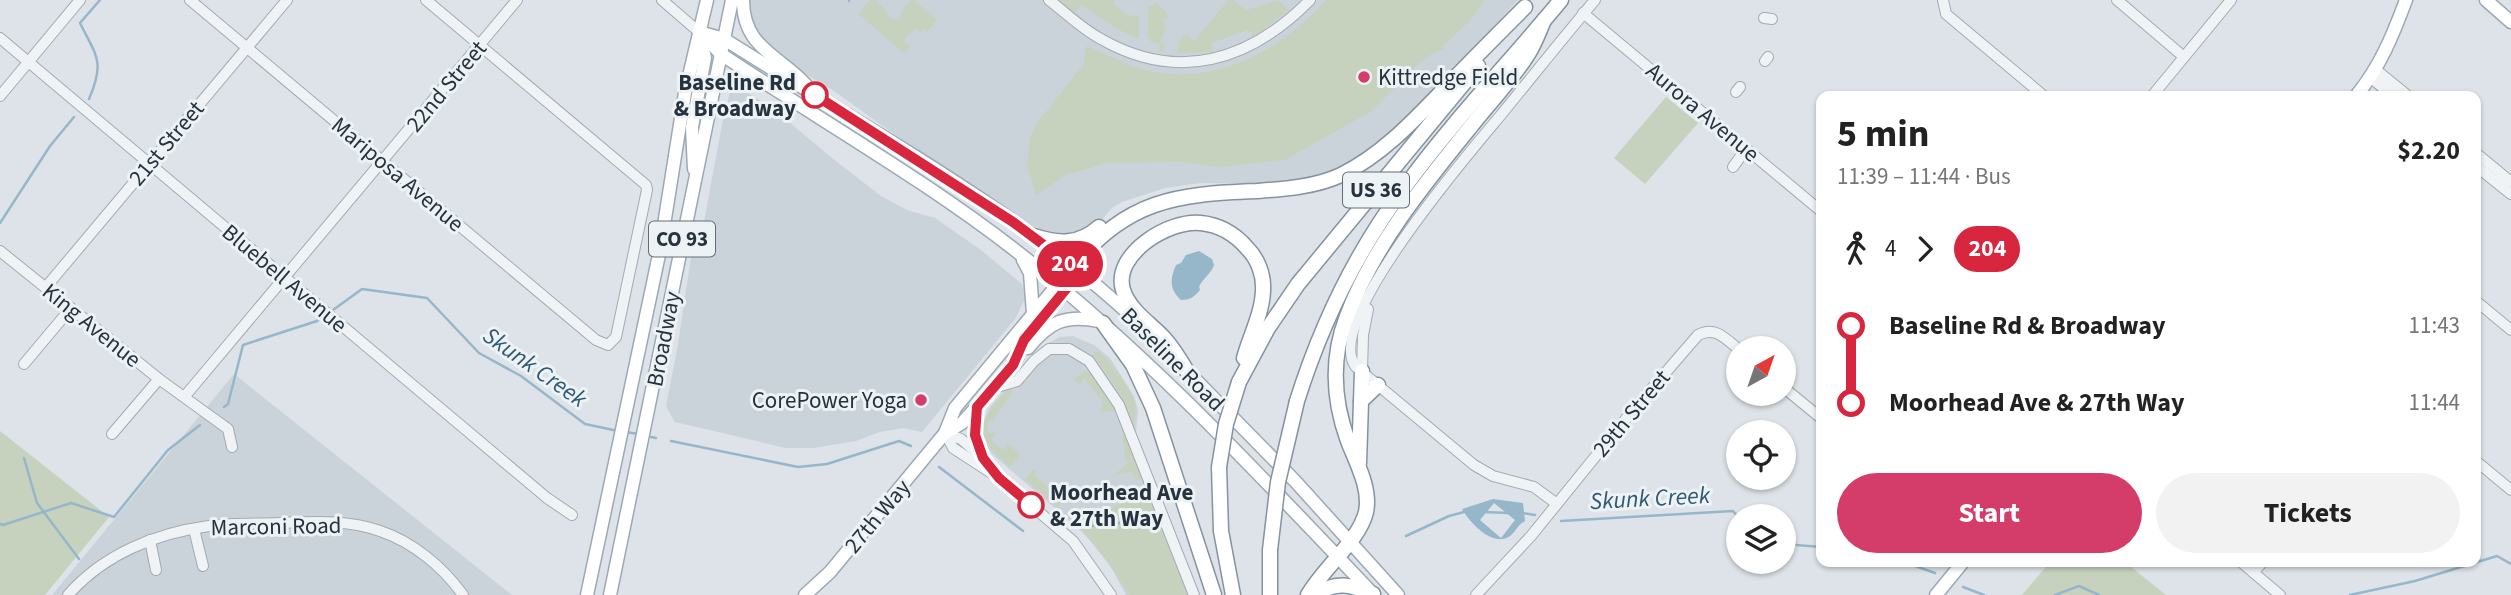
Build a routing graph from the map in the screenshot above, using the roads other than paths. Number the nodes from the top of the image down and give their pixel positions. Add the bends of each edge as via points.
1 (80, 0) edge
2 (190, 0) edge
3 (287, 0) edge
4 (426, 0) edge
5 (517, 0) edge
6 (662, 0) edge
7 (706, 0) edge
8 (732, 0) edge
9 (743, 0) edge
10 (1049, 0) edge
11 (1310, 0) edge
12 (1561, 0) edge
13 (1595, 0) edge
14 (1943, 0) edge
15 (2117, 0) edge
16 (2231, 0) edge
17 (2406, 0) edge
18 (2486, 0) edge
19 (1528, 3) edge
20 (1583, 13) junction
21 (1544, 20) junction
22 (2511, 22) edge
23 (699, 32) junction
24 (0, 38) edge
25 (724, 39) junction
26 (480, 45) junction
27 (247, 48) junction
28 (720, 54) junction
29 (2184, 57) junction
30 (28, 61) junction
31 (2373, 74) junction
32 (2038, 91) edge
33 (2156, 91) edge
34 (2360, 91) edge
35 (2388, 91) edge
36 (2400, 91) edge
37 (815, 95) junction
38 (0, 96) edge
39 (889, 141) junction
40 (863, 147) junction
41 (1746, 149) junction
42 (2481, 157) edge
43 (383, 161) junction
44 (149, 164) junction
45 (1733, 167) dead end
46 (2481, 170) edge
47 (695, 178) junction
48 (2511, 182) edge
49 (1216, 193) junction
50 (2511, 194) edge
51 (1816, 207) edge
52 (1034, 236) junction
53 (1015, 250) junction
54 (0, 251) edge
55 (1076, 269) junction
56 (285, 277) junction
57 (46, 287) junction
58 (1061, 287) junction
59 (2481, 305) edge
60 (71, 308) junction
61 (1033, 314) junction
62 (1103, 323) junction
63 (2511, 330) edge
64 (1726, 338) edge
65 (1015, 361) junction
66 (24, 364) dead end
67 (1362, 371) junction
68 (1188, 373) junction
69 (159, 379) junction
70 (1017, 381) junction
71 (1239, 382) junction
72 (1378, 385) junction
73 (993, 389) junction
74 (185, 396) junction
75 (1796, 398) edge
76 (1361, 401) junction
77 (977, 407) junction
78 (1816, 414) edge
79 (945, 433) junction
80 (112, 435) dead end
81 (232, 447) dead end
82 (983, 458) junction
83 (2481, 468) edge
84 (1360, 471) junction
85 (999, 478) junction
86 (2511, 490) edge
87 (1557, 504) junction
88 (572, 515) dead end
89 (194, 529) junction
90 (150, 540) junction
91 (1350, 540) junction
92 (1336, 556) junction
93 (202, 566) dead end
94 (1959, 567) edge
95 (2247, 567) edge
96 (2258, 567) edge
97 (156, 570) dead end
98 (2253, 572) junction
99 (1373, 594) edge
100 (68, 595) edge
101 (463, 595) edge
102 (587, 595) edge
103 (610, 595) edge
104 (805, 595) edge
105 (1111, 595) edge
106 (1194, 595) edge
107 (1214, 595) edge
108 (1233, 595) edge
109 (1270, 595) edge
110 (1308, 595) edge
111 (1316, 595) edge
112 (1398, 595) edge
113 (1476, 595) edge
114 (1936, 595) edge
115 (2280, 595) edge

1 - 30 street
2 - 27 street, Mariposa Avenue
3 - 27 street, 21st Street
4 - 26 street
5 - 26 street, 22nd Street
6 - 23 street, Baseline Road
7 - 23 main road, Broadway / CO 93
8 - 25 main road, Broadway / CO 93
9 - 37 main road via 747,27 757,43
10 - 11 street via 1123,51 1172,62 1197,61 1250,47
12 - 21 highway, US 36
13 - 20 street
14 - 32 street via 1946,14
15 - 29 street
16 - 29 street
17 - 31 main road
18 - 22 main road
19 - 49 highway via 1416,119 1356,167 1314,184
19 - 71 highway, US 36 via 1298,284
20 - 41 street, Aurora Avenue
20 - 67 street via 1426,206 1395,252 1371,295
21 - 84 highway via 1531,51 1414,199 1351,305 1337,355 1336,389
21 - 109 highway, US 36, bridge via 1426,159 1377,228 1334,304 1297,401 1278,482
23 - 25 main road, Baseline Road
23 - 28 main road, Baseline Road
23 - 47 main road via 705,58 692,127
23 - 102 main road, Broadway / CO 93 via 660,250
24 - 30 street, Bluebell Avenue
25 - 28 main road, Broadway / CO 93
25 - 37 main road, Baseline Road
26 - 43 street, 22nd Street
26 - 43 street, Mariposa Avenue via 643,180 647,190 616,337 608,345 596,341
27 - 43 street, Mariposa Avenue
27 - 44 street, 21st Street
28 - 40 main road, Baseline Road
28 - 47 main road, Broadway / CO 93
29 - 33 street
30 - 38 street
30 - 44 street, Bluebell Avenue
31 - 34 main road
31 - 35 street
31 - 36 street
37 - 39 main road, Baseline Road
39 - 40 main road
39 - 52 main road, Baseline Road
40 - 53 main road, Baseline Road
41 - 45 street
41 - 51 street, Aurora Avenue
42 - 48 street
43 - 56 street, 22nd Street
44 - 56 street, Bluebell Avenue
44 - 57 street, 21st Street
46 - 50 street
47 - 103 main road, Broadway / CO 93
49 - 52 highway via 1184,190 1157,194 1127,206 1080,240 1049,241
49 - 55 highway via 1174,198 1140,210 1114,225 1085,251
52 - 55 main road, Baseline Road
53 - 58 main road, Baseline Road
53 - 61 main road via 1030,273
54 - 57 street, King Avenue
55 - 58 main road, 27th Way
55 - 68 main road, Baseline Road
56 - 74 street, 22nd Street
56 - 88 street, Bluebell Avenue
57 - 60 street, King Avenue
58 - 61 main road, 27th Way
58 - 62 main road, Baseline Road
58 - 65 main road, 27th Way
59 - 63 street
60 - 66 street
60 - 69 street, King Avenue
61 - 79 main road, 27th Way via 954,408
62 - 65 main road via 1063,320 1043,331
62 - 92 main road, Baseline Road via 1154,369
62 - 107 highway via 1139,376 1153,408
64 - 87 street, 29th Street via 1706,331 1691,341
65 - 70 street
65 - 73 main road, 27th Way
67 - 72 street
67 - 76 highway
68 - 71 highway via 1170,345 1128,300 1121,279 1131,257 1153,236 1173,226 1199,222 1228,231 1241,241 1252,253 1263,281 1261,308
68 - 91 main road, Baseline Road
69 - 74 street, King Avenue
69 - 80 street
70 - 73 street
70 - 106 street via 1049,349 1069,349 1089,361 1119,405
71 - 108 highway, US 36, bridge via 1219,467 1221,531
72 - 76 highway
72 - 87 street via 1478,468 1534,487
73 - 77 main road, 27th Way
74 - 81 street, King Avenue via 228,429
75 - 78 street
76 - 84 highway
77 - 79 main road, 27th Way
77 - 82 main road via 975,435
79 - 82 street via 961,439
79 - 85 street via 953,448
79 - 104 main road, 27th Way via 830,572
82 - 85 street
83 - 86 street
84 - 91 highway via 1366,512
85 - 105 street via 1073,541
87 - 113 street, 29th Street
89 - 90 street, Marconi Road
89 - 93 street
89 - 101 street, Marconi Road via 324,521 360,525 420,552
90 - 97 street
90 - 100 street, Marconi Road via 102,563
91 - 92 highway
91 - 112 main road, Baseline Road
92 - 99 main road, Baseline Road
92 - 110 highway
94 - 114 main road
95 - 98 street
96 - 98 street
98 - 115 street
99 - 111 highway via 1336,585

